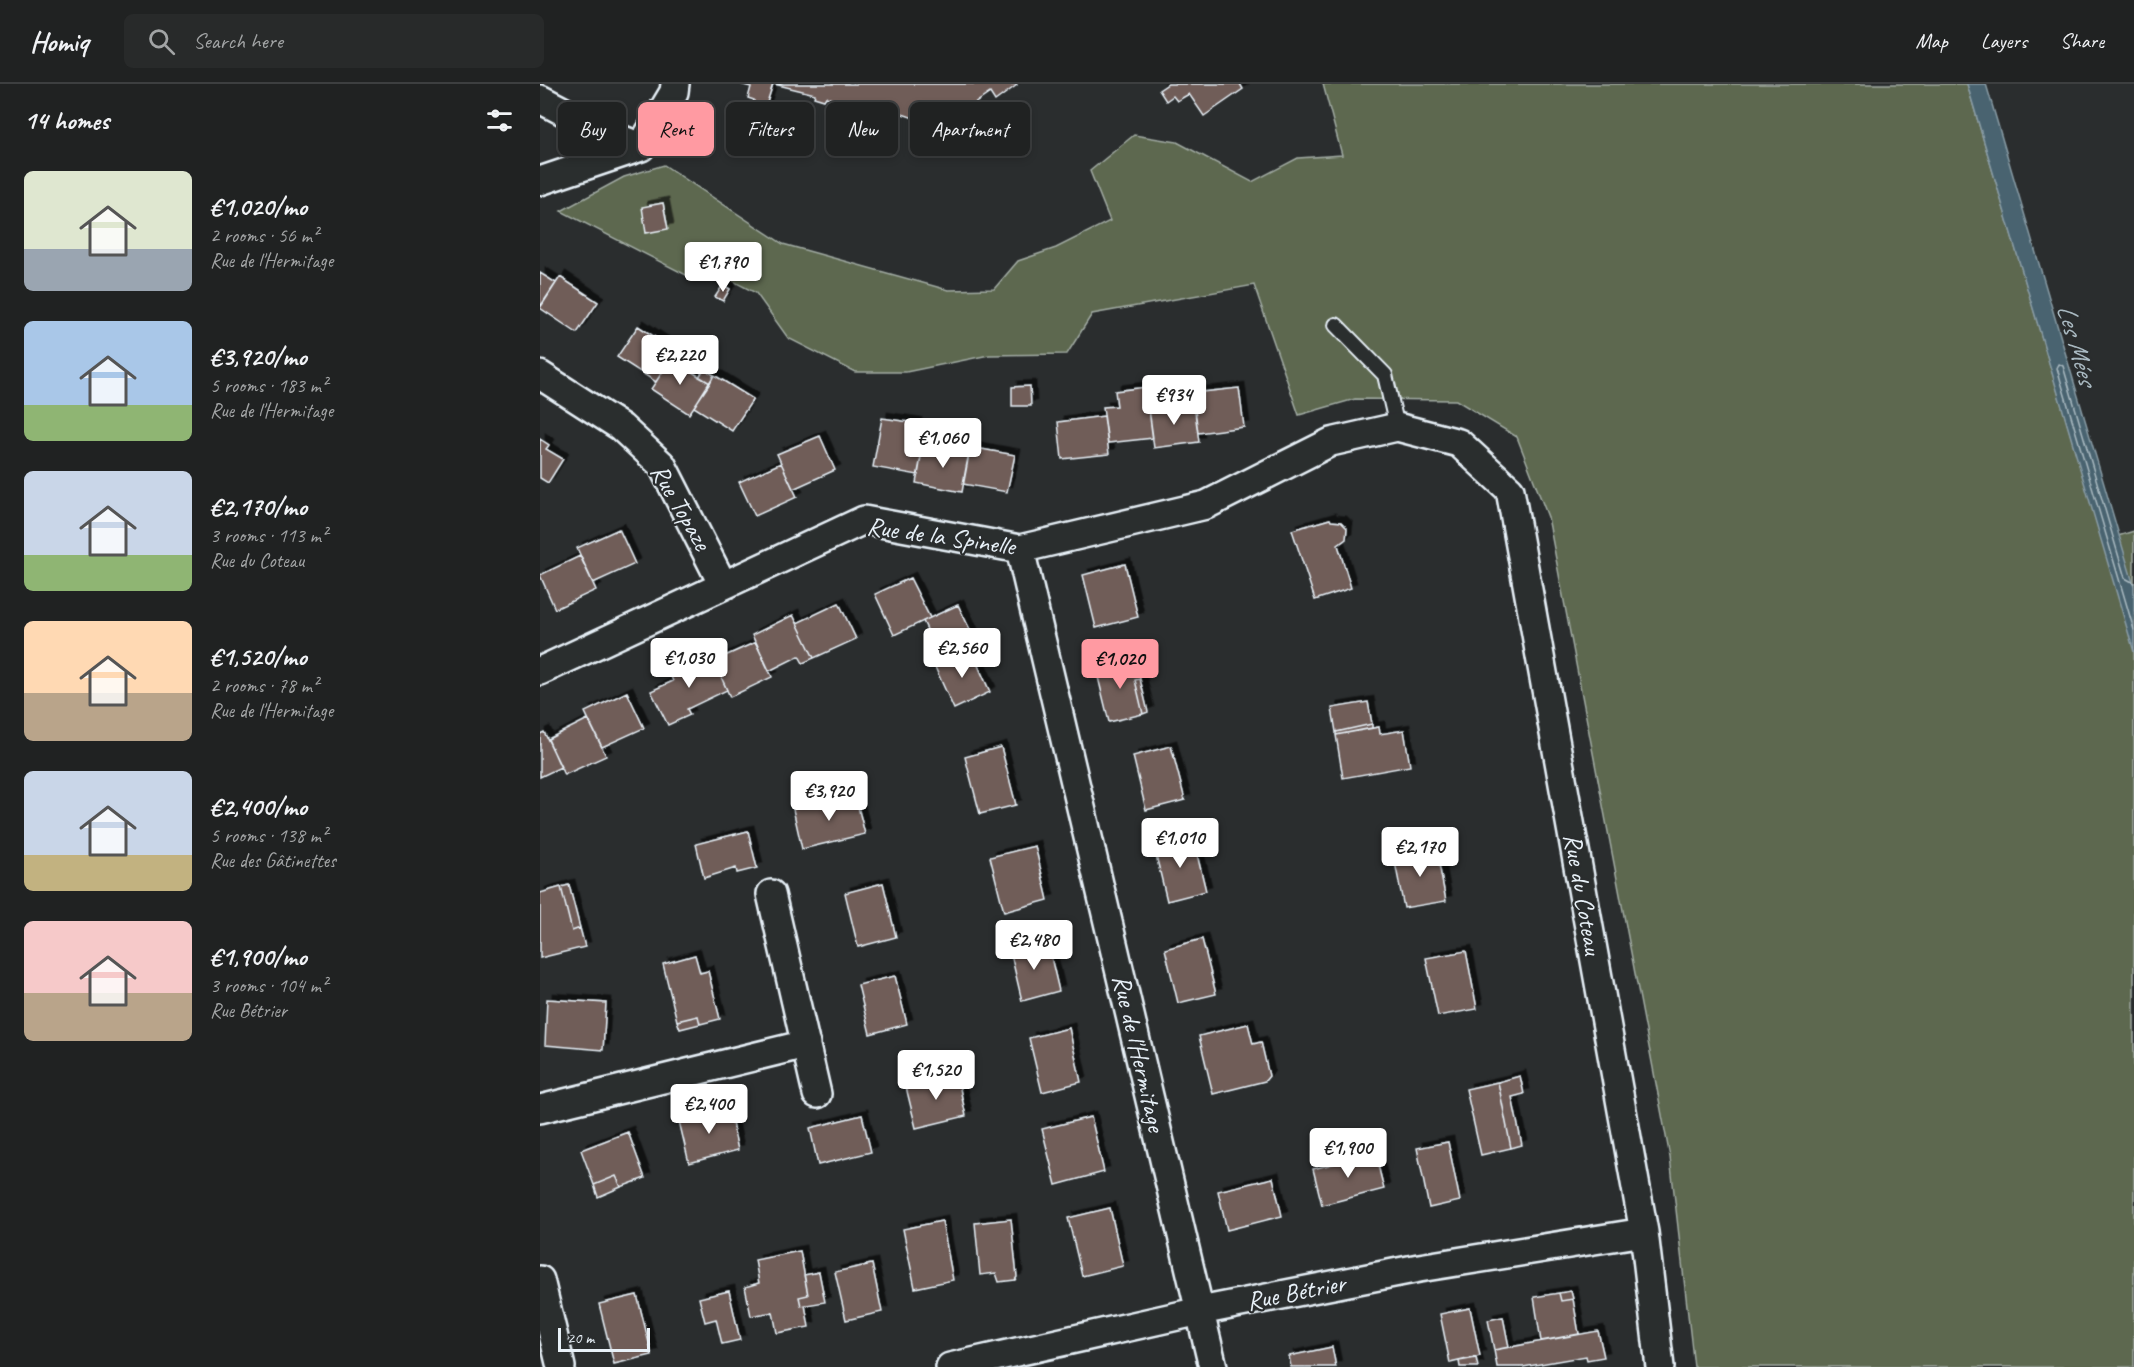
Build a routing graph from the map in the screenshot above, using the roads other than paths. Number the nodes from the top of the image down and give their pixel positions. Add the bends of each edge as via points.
1 (675, 84) edge
2 (540, 99) edge
3 (668, 102) edge
4 (638, 146) edge
5 (638, 148) edge
6 (540, 181) edge
7 (1336, 325) dead end
8 (540, 375) edge
9 (1396, 427) junction
10 (1459, 443) joint
11 (1020, 549) junction
12 (723, 585) junction
13 (540, 671) edge
14 (771, 894) dead end
15 (806, 1044) junction
16 (817, 1094) dead end
17 (540, 1109) edge
18 (1644, 1232) junction
19 (540, 1280) edge
20 (1200, 1311) junction
21 (561, 1367) edge
22 (950, 1367) edge
23 (1213, 1367) edge
24 (1660, 1367) edge

1 - 3 street
2 - 4 street via 604,134
5 - 6 street
7 - 9 lane via 1385,375
8 - 12 street, Rue Topaze via 621,427 662,465
9 - 10 street, Rue de la Spinelle
9 - 11 street, Rue de la Spinelle via 1331,442 1206,505
10 - 18 street, Rue du Coteau via 1510,490
11 - 12 street, Rue de la Spinelle via 864,520
11 - 20 street, Rue de l'Hermitage
12 - 13 street, Rue de la Spinelle
14 - 15 street
15 - 16 street
15 - 17 street
18 - 20 street, Rue Bétrier via 1419,1268
18 - 24 street, Rue du Coteau
19 - 21 street
20 - 22 street, Rue Bétrier
20 - 23 street, Rue de l'Hermitage

